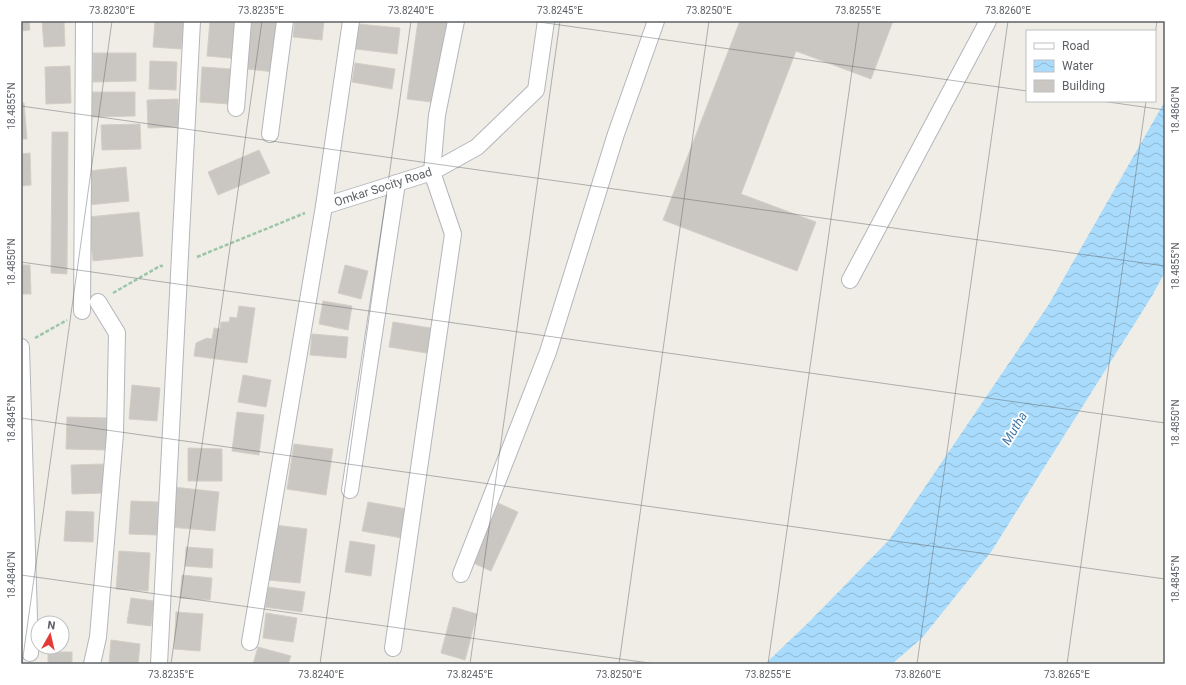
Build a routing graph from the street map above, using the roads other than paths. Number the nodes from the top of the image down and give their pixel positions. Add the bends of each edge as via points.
1 (84, 21) edge
2 (192, 21) edge
3 (243, 21) edge
4 (285, 21) edge
5 (351, 21) edge
6 (456, 21) edge
7 (546, 21) edge
8 (656, 21) edge
9 (988, 21) edge
10 (236, 108) dead end
11 (270, 134) dead end
12 (432, 172) junction
13 (397, 183) junction
14 (324, 206) junction
15 (850, 280) dead end
16 (98, 302) dead end
17 (82, 311) dead end
18 (21, 347) edge
19 (350, 490) dead end
20 (461, 574) dead end
21 (250, 642) dead end
22 (393, 648) dead end
23 (30, 653) dead end
24 (92, 664) edge
25 (159, 664) edge

1 - 17 street
2 - 25 street
3 - 10 street
4 - 11 street
5 - 14 street
6 - 12 street via 437,115
7 - 12 street, Omkar Socity Road via 536,90 477,147
8 - 20 street via 616,134 548,352
9 - 15 street
12 - 13 street, Omkar Socity Road
12 - 22 street via 453,234
13 - 14 street, Omkar Socity Road
13 - 19 street
14 - 21 street
16 - 24 street via 118,333 115,434 98,636
18 - 23 street

